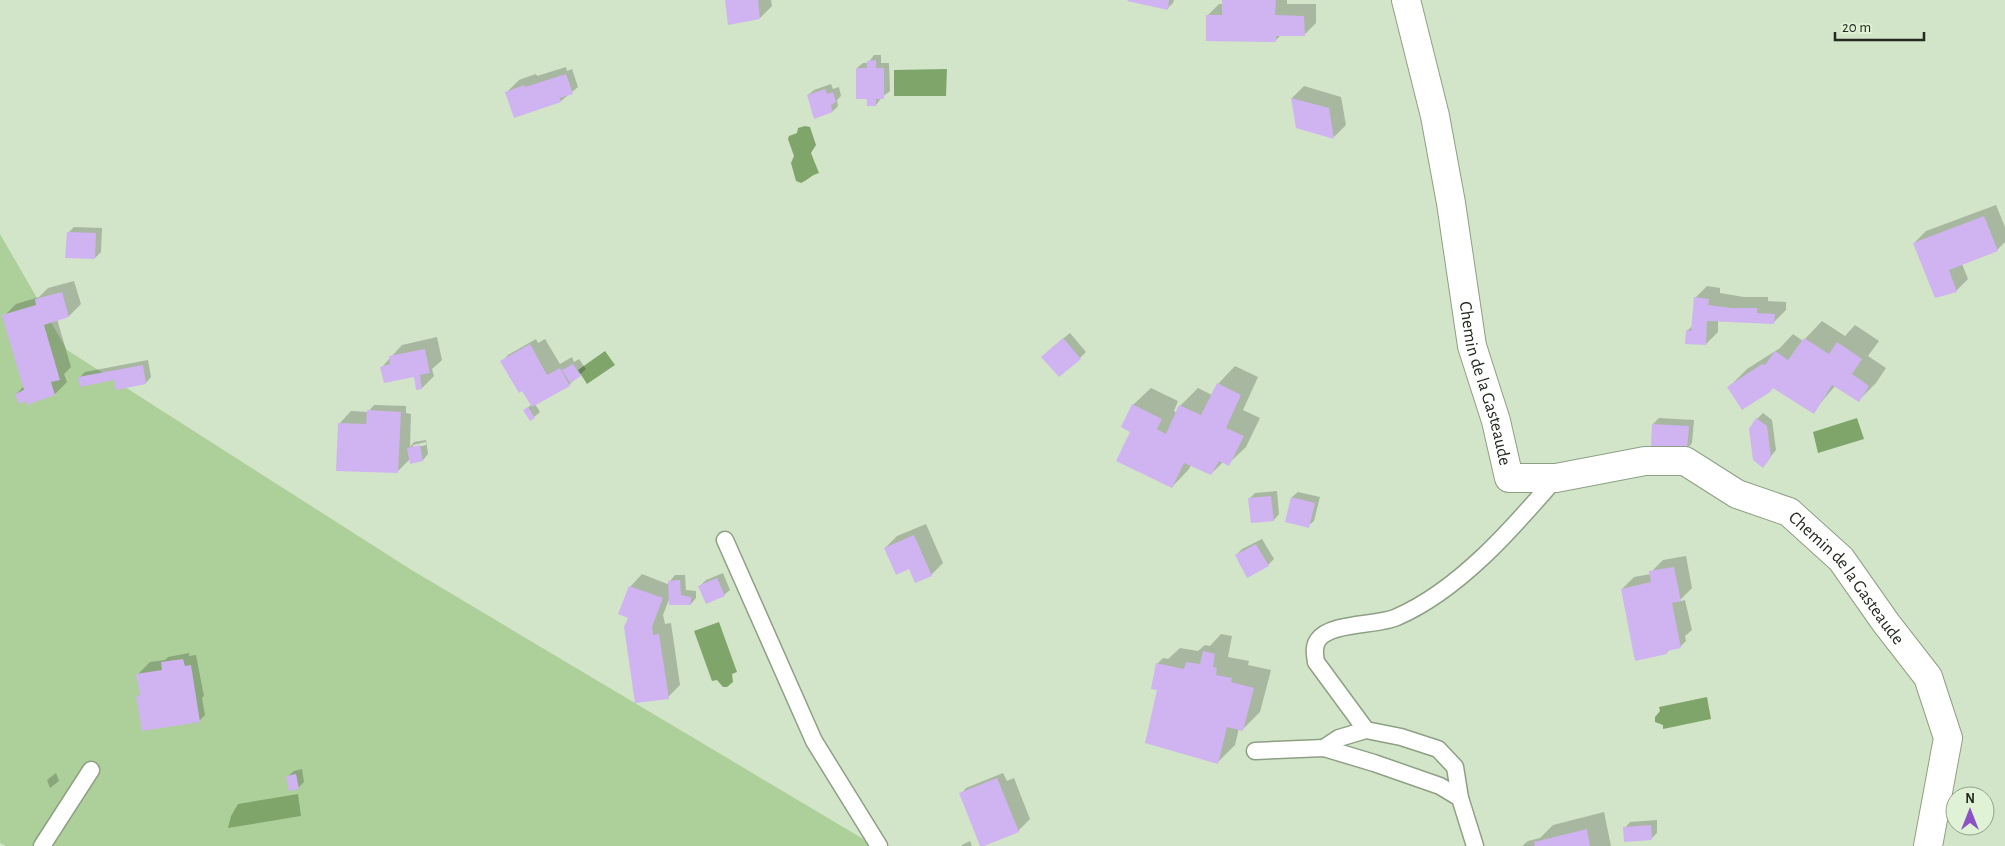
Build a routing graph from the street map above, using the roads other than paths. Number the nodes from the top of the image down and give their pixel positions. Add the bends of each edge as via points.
1 (1406, 0) edge
2 (1556, 478) junction
3 (725, 540) dead end
4 (1366, 730) junction
5 (1324, 748) junction
6 (1255, 751) dead end
7 (91, 770) dead end
8 (1460, 798) junction
9 (42, 846) edge
10 (879, 846) edge
11 (1474, 846) edge
12 (1928, 846) edge

1 - 2 street, Chemin de la Gasteaude via 1435,116 1472,346 1496,421 1509,478
2 - 4 lane via 1490,550 1437,594 1395,618 1330,631 1318,639 1314,651 1316,662
2 - 12 street, Chemin de la Gasteaude via 1645,461 1685,461 1737,494 1790,512 1841,559 1928,677 1948,738
3 - 10 lane via 814,741
4 - 5 lane via 1339,738
4 - 8 lane via 1438,749 1455,767
5 - 6 lane
5 - 8 lane via 1440,786
7 - 9 lane
8 - 11 lane

